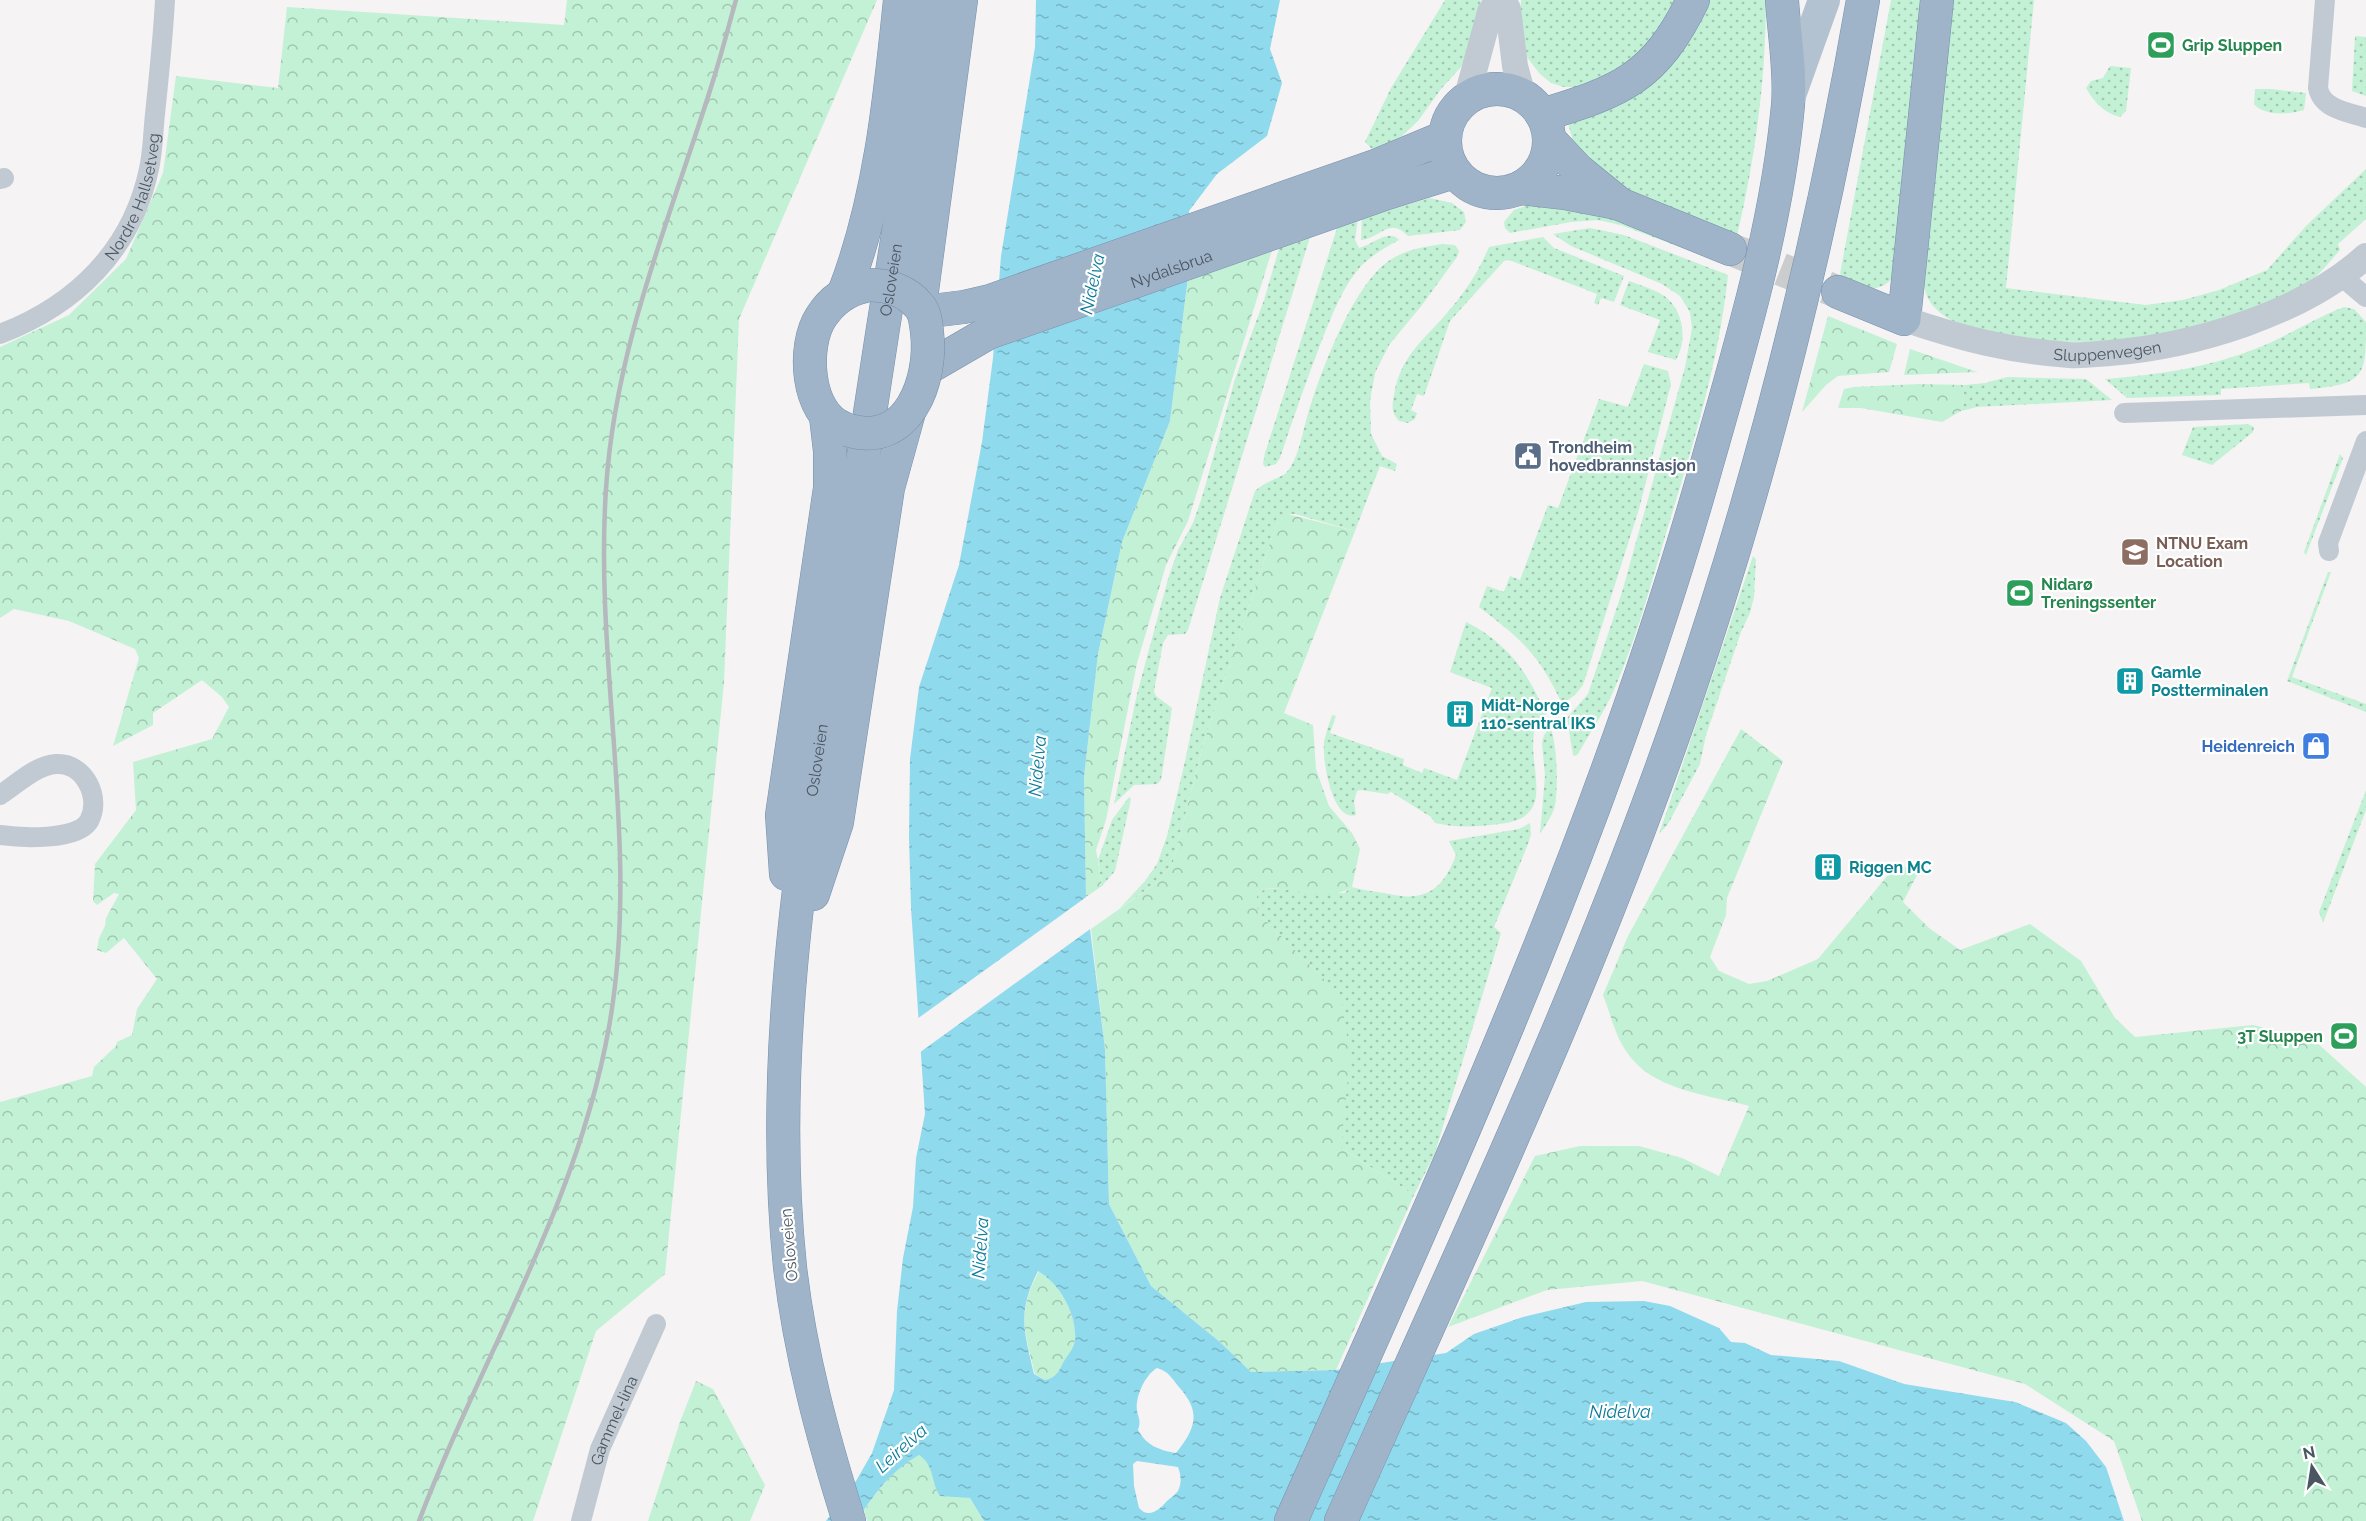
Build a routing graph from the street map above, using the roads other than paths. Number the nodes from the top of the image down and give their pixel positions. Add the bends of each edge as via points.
1 (165, 0) edge
2 (900, 0) edge
3 (932, 0) edge
4 (961, 0) edge
5 (1500, 0) edge
6 (1693, 0) edge
7 (1782, 0) edge
8 (1824, 0) edge
9 (1863, 0) edge
10 (1937, 0) edge
11 (2325, 0) edge
12 (1466, 100) junction
13 (1788, 101) junction
14 (1538, 117) junction
15 (2366, 118) edge
16 (1445, 137) junction
17 (1454, 172) junction
18 (1382, 179) junction
19 (1520, 188) junction
20 (1617, 203) junction
21 (1730, 249) tunnel mouth
22 (2366, 256) edge
23 (2340, 275) junction
24 (857, 289) junction
25 (1838, 292) tunnel mouth
26 (2366, 297) edge
27 (921, 309) junction
28 (1904, 319) junction
29 (0, 334) edge
30 (926, 369) junction
31 (2366, 405) edge
32 (909, 412) junction
33 (2124, 413) dead end
34 (837, 424) junction
35 (2366, 441) edge
36 (2329, 551) dead end
37 (0, 795) edge
38 (0, 835) edge
39 (792, 955) junction
40 (656, 1324) dead end
41 (580, 1521) edge
42 (849, 1521) edge
43 (1291, 1521) edge
44 (1341, 1521) edge

1 - 29 street, Nordre Hallsetveg via 149,169 135,212 114,252 89,280 24,325
2 - 24 highway via 891,89
3 - 39 highway, Osloveien via 812,795
4 - 27 highway
5 - 12 street via 1490,12
5 - 14 street via 1508,9 1515,66
6 - 14 highway via 1670,43 1641,73 1595,99
7 - 13 highway
8 - 13 main road
9 - 44 highway via 1840,130 1787,362 1748,503 1686,699 1641,823 1511,1139
10 - 28 highway
11 - 15 street via 2319,97 2326,104
12 - 14 highway via 1484,91 1511,91
12 - 16 highway via 1452,114
13 - 43 highway via 1770,219 1737,357 1667,601 1628,716 1541,949
14 - 19 highway via 1548,152 1539,173
14 - 20 highway via 1578,170
16 - 17 highway via 1445,150
16 - 18 highway
17 - 18 highway
17 - 19 highway via 1463,182 1485,192 1497,194
18 - 27 highway, Nydalsbrua via 990,302
18 - 30 highway, Nydalsbrua via 988,333
19 - 20 highway
20 - 21 highway
22 - 23 street, Sluppenvegen
23 - 26 street
23 - 28 street, Sluppenvegen via 2303,299 2246,324 2130,351 2071,356 2012,349
24 - 27 highway, bridge via 892,288 910,297
24 - 34 highway via 831,304 820,318 812,349 812,384 819,407
25 - 28 highway, Sluppenvegen
27 - 30 highway, bridge via 928,341
30 - 32 highway, bridge
31 - 33 street
32 - 34 highway, bridge via 881,431 863,433
32 - 39 highway via 888,488 837,822
34 - 39 highway via 830,451 830,488 782,815
35 - 36 street via 2328,543
37 - 38 street via 38,769 70,765 82,774 91,789 93,803 88,821 62,836
39 - 42 highway, Osloveien via 783,1074 783,1149 791,1271 821,1427
40 - 41 street, Gammel-lina via 600,1449

